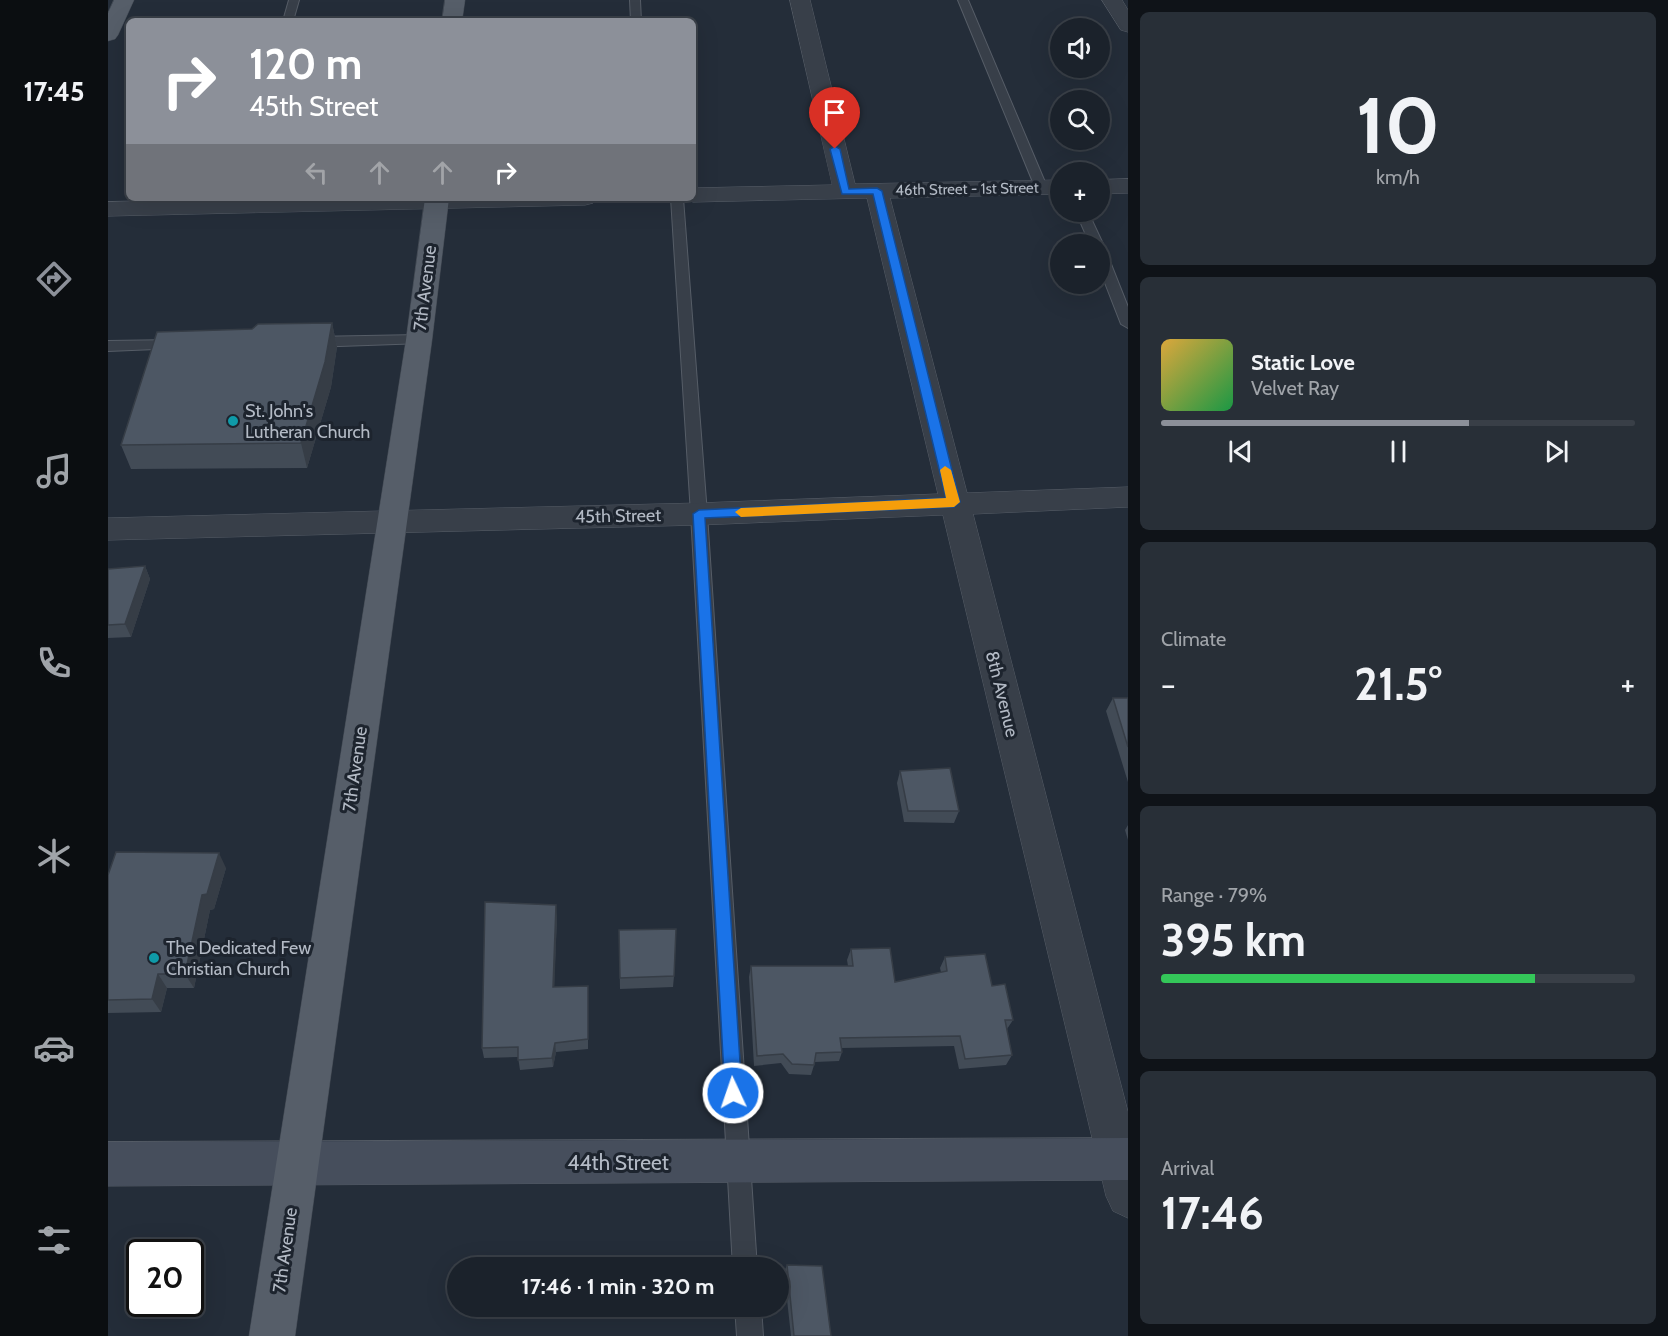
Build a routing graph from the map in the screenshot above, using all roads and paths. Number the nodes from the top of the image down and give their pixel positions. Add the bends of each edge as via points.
1 (124, 0) edge
2 (294, 0) edge
3 (455, 0) edge
4 (635, 0) edge
5 (800, 0) edge
6 (963, 0) edge
7 (1112, 0) edge
8 (289, 18) edge
9 (452, 18) edge
10 (636, 18) edge
11 (1128, 27) edge
12 (108, 35) edge
13 (1050, 185) edge
14 (1110, 186) edge
15 (1128, 186) edge
16 (1050, 187) edge
17 (861, 192) junction
18 (696, 195) edge
19 (335, 201) edge
20 (436, 201) edge
21 (677, 201) edge
22 (234, 202) edge
23 (108, 209) edge
24 (1110, 279) edge
25 (1128, 324) edge
26 (419, 340) junction
27 (299, 343) edge
28 (192, 345) edge
29 (108, 346) edge
30 (1128, 497) edge
31 (954, 502) junction
32 (699, 514) junction
33 (390, 521) junction
34 (108, 528) edge
35 (738, 1162) junction
36 (108, 1164) edge
37 (297, 1165) junction
38 (1125, 1171) edge
39 (744, 1257) edge
40 (748, 1317) edge
41 (272, 1336) edge
42 (750, 1336) edge

1 - 12 main road
2 - 8 lane
3 - 9 main road
4 - 10 lane
5 - 17 street, 8th Avenue
6 - 13 lane
7 - 11 street
14 - 15 street
16 - 17 street, 46th Street - 1st Street
17 - 18 street, 46th Street - 1st Street
17 - 31 street, 8th Avenue
19 - 22 street
20 - 26 main road, 7th Avenue
21 - 32 lane
22 - 23 street
24 - 25 lane
26 - 27 lane
26 - 33 main road, 7th Avenue
28 - 29 lane
30 - 31 street, 45th Street
31 - 32 street, 45th Street
31 - 38 street, 8th Avenue
32 - 33 street, 45th Street
32 - 35 lane
33 - 34 street, 45th Street
33 - 37 main road, 7th Avenue
35 - 37 street, 44th Street
35 - 38 street, 44th Street
35 - 39 lane
36 - 37 street, 44th Street
37 - 41 main road, 7th Avenue
40 - 42 lane

